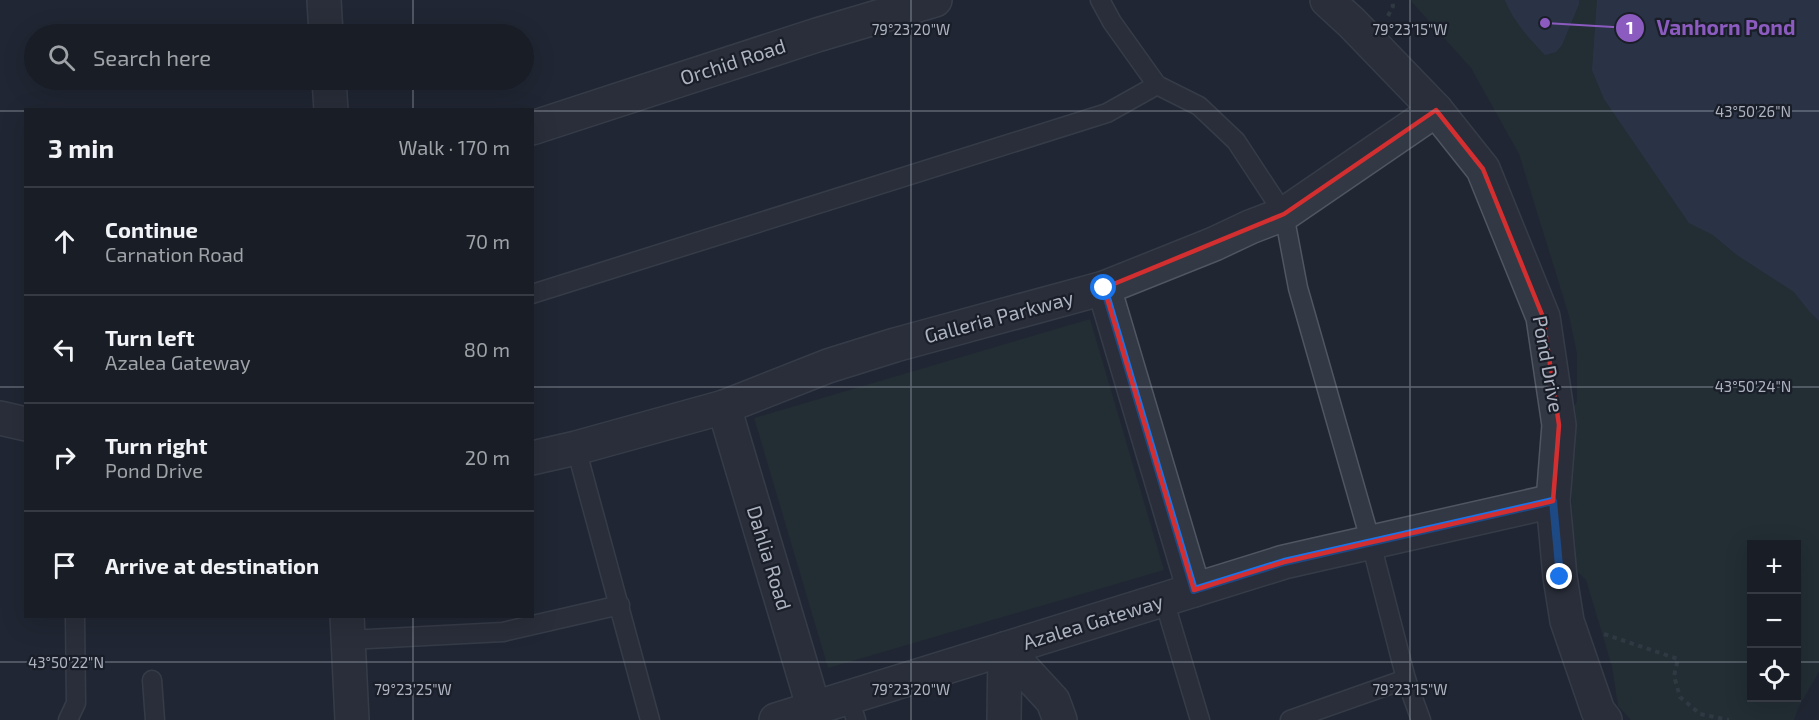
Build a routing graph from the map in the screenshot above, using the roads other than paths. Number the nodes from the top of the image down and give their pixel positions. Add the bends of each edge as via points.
1 (324, 0) edge
2 (935, 0) edge
3 (1100, 0) edge
4 (1327, 0) edge
5 (325, 24) edge
6 (1157, 85) junction
7 (330, 90) edge
8 (331, 108) edge
9 (1436, 110) junction
10 (534, 127) edge
11 (1284, 214) junction
12 (1104, 288) junction
13 (534, 293) edge
14 (724, 407) junction
15 (0, 418) edge
16 (24, 424) edge
17 (576, 448) junction
18 (534, 458) edge
19 (1553, 501) junction
20 (1371, 543) junction
21 (1179, 595) junction
22 (620, 605) junction
23 (75, 618) edge
24 (348, 628) edge
25 (1005, 649) junction
26 (1406, 679) junction
27 (152, 680) dead end
28 (814, 709) junction
29 (853, 709) edge
30 (68, 720) edge
31 (155, 720) edge
32 (352, 720) edge
33 (650, 720) edge
34 (776, 720) edge
35 (1004, 720) edge
36 (1060, 720) edge
37 (1200, 720) edge
38 (1290, 720) edge
39 (1421, 720) edge
40 (1605, 720) edge

1 - 5 street
2 - 10 street, Orchid Road
3 - 6 lane
4 - 9 street, Pond Drive
6 - 11 lane via 1199,106 1236,141
6 - 13 lane via 1107,113
7 - 8 street
9 - 11 street, Galleria Parkway
9 - 19 street, Pond Drive via 1484,169 1543,317 1559,425
11 - 12 street, Galleria Parkway
11 - 20 lane via 1298,288
12 - 14 street, Galleria Parkway via 895,345 828,366
12 - 21 street
14 - 17 street, Galleria Parkway
14 - 28 street, Dahlia Road
15 - 16 street
17 - 18 street, Galleria Parkway
17 - 22 lane
19 - 20 street, Azalea Gateway
19 - 40 street, Pond Drive via 1567,621 1598,711
20 - 21 street, Azalea Gateway via 1284,562
20 - 26 lane
21 - 25 street, Azalea Gateway
21 - 37 lane
22 - 24 lane via 503,632
22 - 33 lane
23 - 30 lane via 76,703
24 - 32 street
25 - 29 street, Azalea Gateway
25 - 35 street
25 - 36 street via 1053,701
26 - 38 lane
26 - 39 lane
27 - 31 lane
28 - 29 street, Azalea Gateway
28 - 34 street, Azalea Gateway

